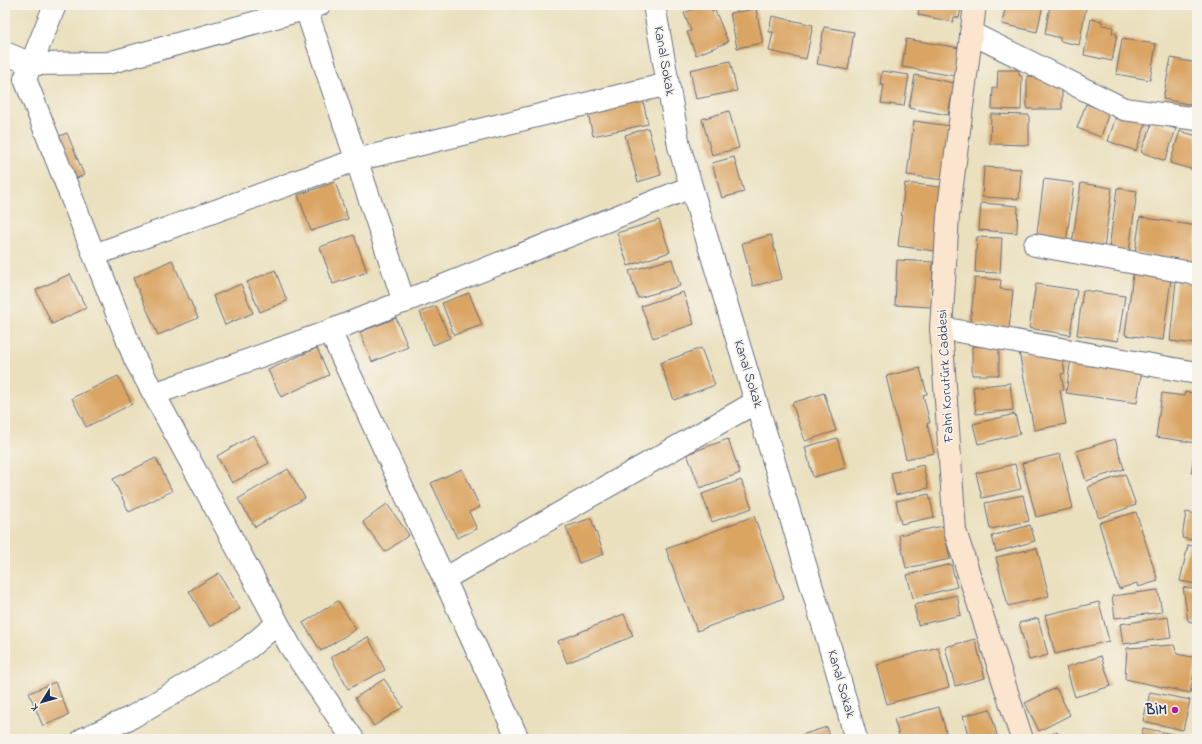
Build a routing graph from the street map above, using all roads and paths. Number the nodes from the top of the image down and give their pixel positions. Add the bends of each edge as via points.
1 (55, 5) edge
2 (654, 5) edge
3 (975, 5) edge
4 (312, 7) edge
5 (268, 12) edge
6 (971, 33) junction
7 (5, 53) edge
8 (31, 64) junction
9 (668, 84) junction
10 (1197, 119) edge
11 (356, 160) junction
12 (691, 187) junction
13 (1035, 245) dead end
14 (94, 255) junction
15 (1197, 274) edge
16 (404, 302) junction
17 (941, 328) junction
18 (330, 331) junction
19 (1197, 373) edge
20 (154, 394) junction
21 (756, 402) junction
22 (444, 579) junction
23 (277, 624) junction
24 (83, 739) edge
25 (353, 739) edge
26 (518, 739) edge
27 (856, 739) edge
28 (1022, 739) edge

1 - 8 street
2 - 9 street, Kanal Sokak
3 - 6 street, Fahri Korutürk Caddesi
4 - 5 street
4 - 11 street
5 - 8 street via 108,63
6 - 10 street via 1124,109
6 - 17 street, Fahri Korutürk Caddesi via 948,216
7 - 8 street
8 - 14 street via 25,79
9 - 11 street
9 - 12 street, Kanal Sokak via 679,146
11 - 14 street
11 - 16 street
12 - 16 street
12 - 21 street, Kanal Sokak
13 - 15 street
14 - 20 street via 135,359
16 - 18 street
17 - 19 street
17 - 28 street, Fahri Korutürk Caddesi via 955,532
18 - 20 street
18 - 22 street
20 - 23 street
21 - 22 street
21 - 27 street, Kanal Sokak
22 - 26 street
23 - 24 street via 247,649 132,717
23 - 25 street

